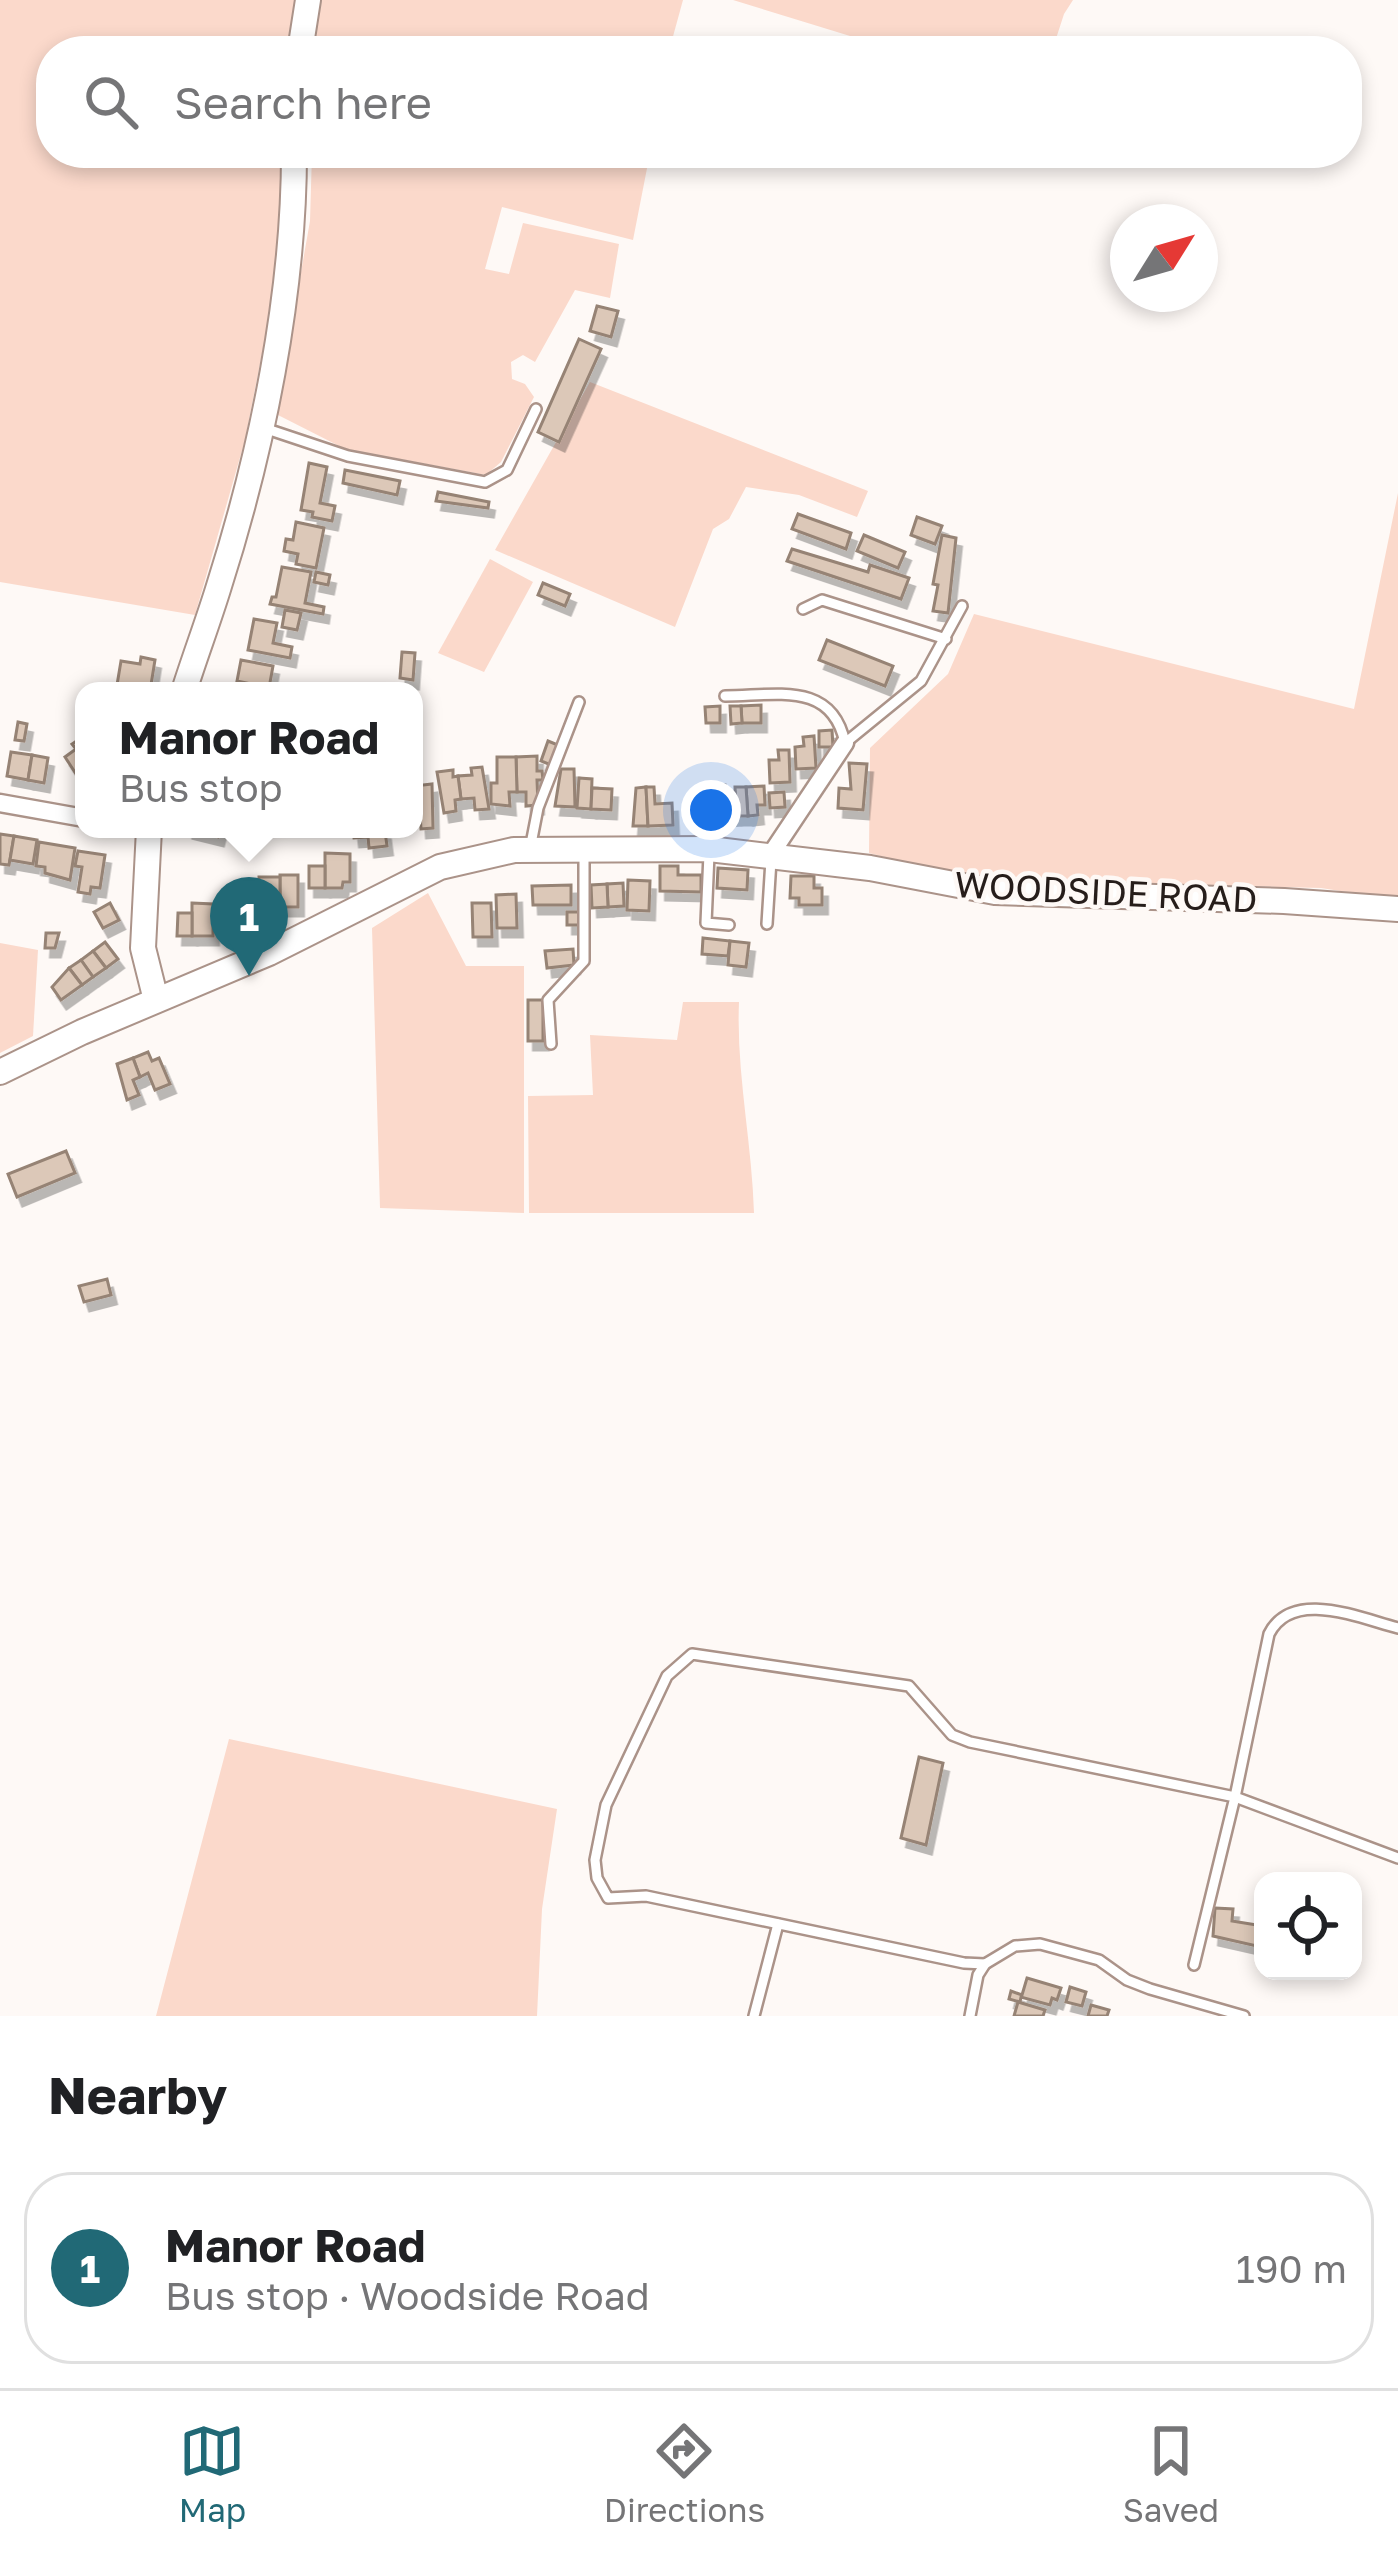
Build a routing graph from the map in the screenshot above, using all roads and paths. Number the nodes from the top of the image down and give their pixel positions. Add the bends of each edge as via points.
1 (308, 0) edge
2 (302, 36) edge
3 (294, 168) edge
4 (536, 409) dead end
5 (259, 426) junction
6 (962, 606) dead end
7 (803, 609) dead end
8 (946, 640) junction
9 (187, 682) edge
10 (725, 696) dead end
11 (579, 702) dead end
12 (844, 743) junction
13 (0, 802) edge
14 (75, 816) edge
15 (148, 838) edge
16 (584, 848) junction
17 (530, 849) junction
18 (710, 849) junction
19 (771, 854) junction
20 (1398, 909) edge
21 (766, 924) dead end
22 (730, 925) dead end
23 (156, 1000) junction
24 (551, 1044) dead end
25 (0, 1072) edge
26 (1398, 1628) edge
27 (1235, 1797) junction
28 (1398, 1858) edge
29 (778, 1924) junction
30 (985, 1964) junction
31 (1194, 1965) dead end
32 (754, 2016) edge
33 (970, 2016) edge
34 (1244, 2016) edge

1 - 2 street
3 - 5 street via 291,251
4 - 5 lane via 507,470 485,482 348,456
5 - 9 street
6 - 8 lane
7 - 8 lane via 822,600
8 - 12 lane via 921,681
10 - 12 lane via 819,700 841,724
11 - 17 lane
12 - 19 street
13 - 14 street
15 - 23 street via 143,947
16 - 17 street, WOODSIDE ROAD
16 - 18 street, WOODSIDE ROAD
16 - 24 lane via 584,961 548,1000
17 - 23 street, WOODSIDE ROAD via 440,867
18 - 19 street, WOODSIDE ROAD
18 - 22 lane via 706,923
19 - 20 street, WOODSIDE ROAD via 995,892
19 - 21 lane
23 - 25 street, WOODSIDE ROAD
26 - 27 lane via 1325,1610 1293,1610 1276,1621
27 - 28 lane
27 - 29 lane via 970,1742 952,1735 909,1686 692,1654 667,1676 615,1784 597,1842 597,1878 608,1898 646,1896
27 - 31 lane
29 - 30 lane
29 - 32 lane
30 - 33 lane
30 - 34 lane via 1015,1946 1040,1944

